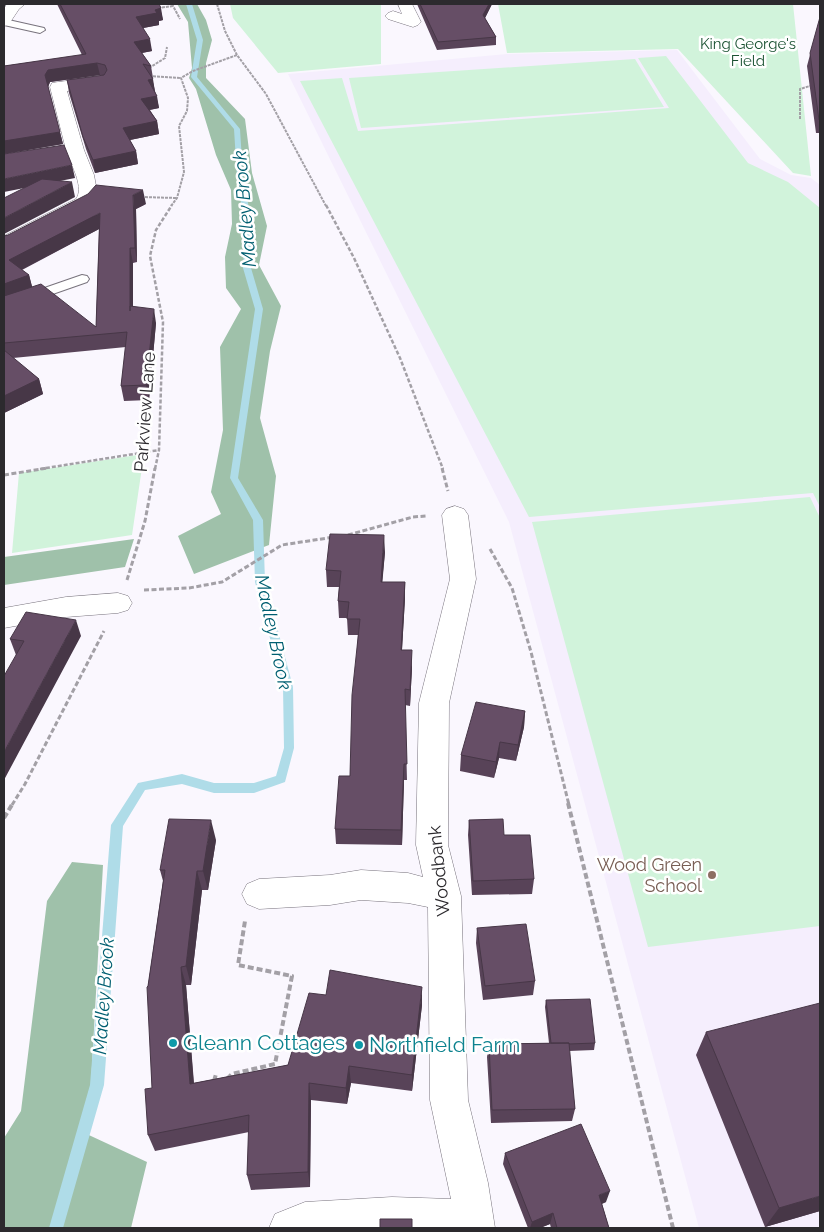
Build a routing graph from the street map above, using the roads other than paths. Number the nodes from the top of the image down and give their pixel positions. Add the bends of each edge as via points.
1 (17, 4) edge
2 (405, 4) edge
3 (393, 16) dead end
4 (4, 22) edge
5 (40, 30) dead end
6 (100, 82) edge
7 (75, 150) junction
8 (4, 161) edge
9 (4, 244) edge
10 (82, 280) dead end
11 (4, 307) edge
12 (455, 515) road end
13 (121, 597) road end
14 (4, 618) edge
15 (259, 894) road end
16 (444, 896) junction
17 (475, 1224) edge
18 (289, 1228) edge

1 - 4 street
2 - 3 street via 413,22
4 - 5 lane
6 - 7 street via 51,88
7 - 8 street
7 - 9 street via 86,175 88,197
10 - 11 lane
12 - 16 street, Woodbank via 463,579 434,703 432,845
13 - 14 street
15 - 16 street via 361,885 408,888
16 - 17 street, Woodbank via 449,1100 469,1183
17 - 18 street via 392,1217 305,1222

